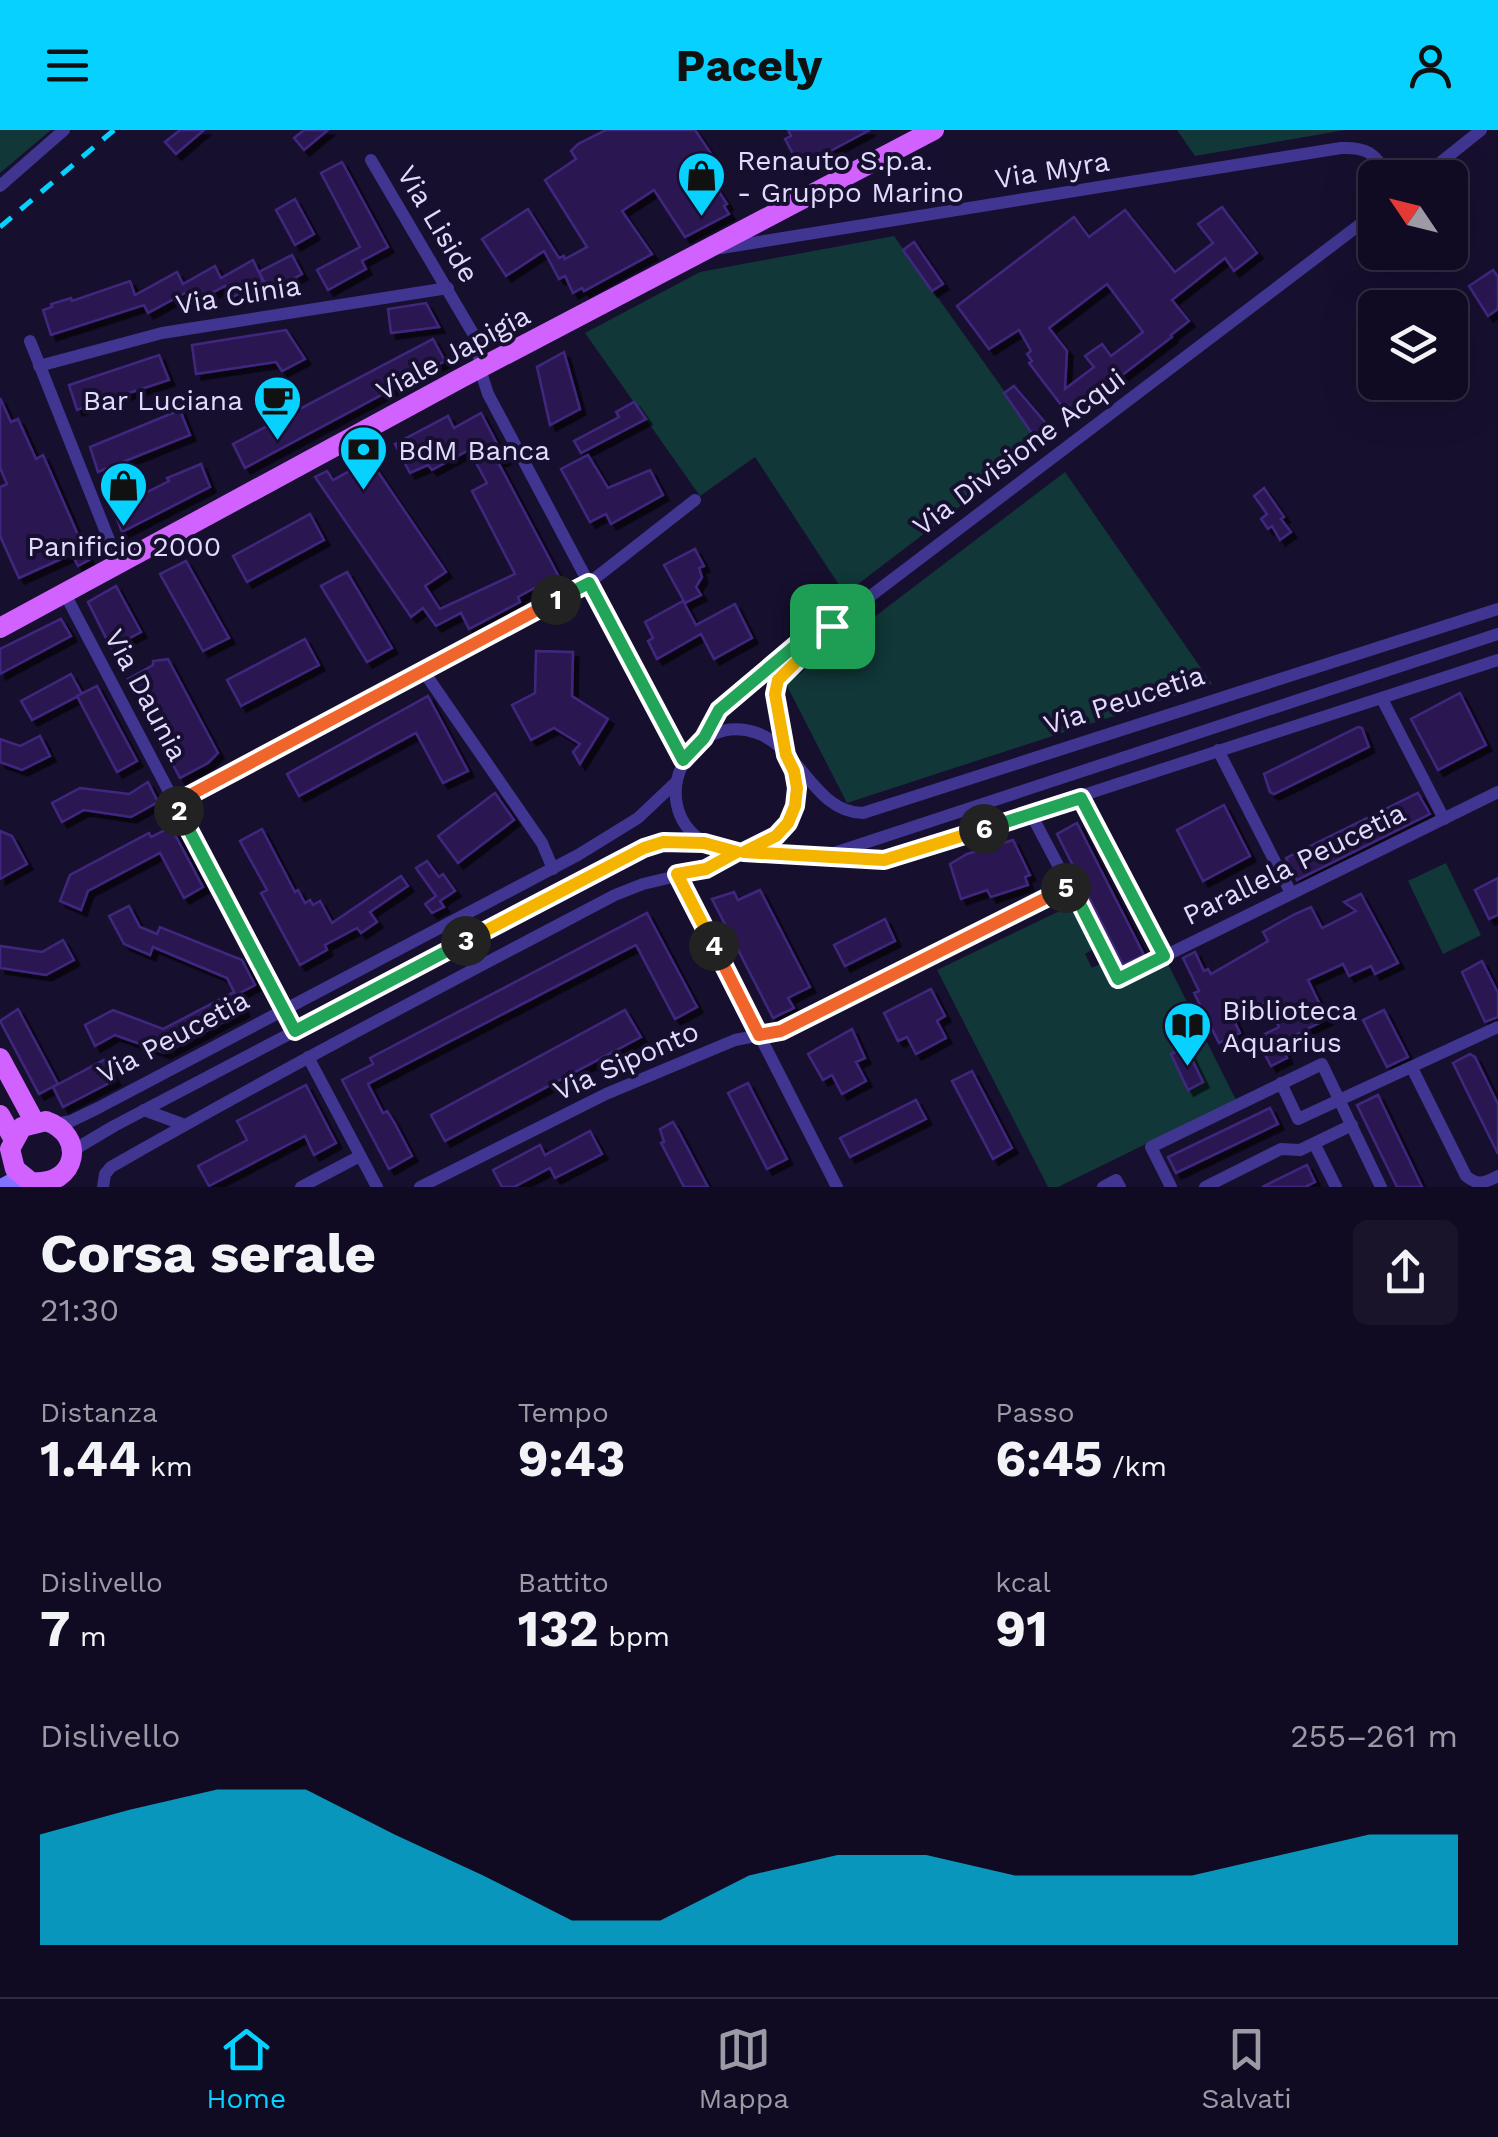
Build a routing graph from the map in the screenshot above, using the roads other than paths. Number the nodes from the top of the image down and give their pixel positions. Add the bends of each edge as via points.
1 (64, 130) edge
2 (934, 130) edge
3 (1481, 130) edge
4 (371, 160) dead end
5 (1377, 160) edge
6 (1443, 160) edge
7 (0, 186) edge
8 (1358, 225) edge
9 (708, 250) junction
10 (448, 288) junction
11 (30, 341) dead end
12 (39, 366) junction
13 (480, 369) junction
14 (695, 500) dead end
15 (120, 565) junction
16 (589, 583) junction
17 (65, 594) junction
18 (1498, 609) edge
19 (832, 626) junction
20 (0, 628) edge
21 (1498, 634) edge
22 (1498, 650) edge
23 (1493, 662) edge
24 (422, 669) junction
25 (1382, 699) junction
26 (704, 738) junction
27 (1218, 750) junction
28 (786, 755) junction
29 (683, 760) junction
30 (675, 783) junction
31 (1498, 792) edge
32 (1081, 798) junction
33 (175, 803) junction
34 (1031, 814) junction
35 (1444, 818) junction
36 (704, 843) junction
37 (740, 852) junction
38 (821, 858) junction
39 (553, 868) junction
40 (677, 874) junction
41 (1071, 886) junction
42 (1290, 892) junction
43 (1164, 956) junction
44 (284, 1010) junction
45 (1498, 1027) edge
46 (295, 1031) junction
47 (759, 1035) junction
48 (308, 1057) junction
49 (0, 1058) edge
50 (1412, 1068) junction
51 (1281, 1083) junction
52 (1340, 1100) junction
53 (144, 1110) junction
54 (0, 1115) edge
55 (34, 1121) junction
56 (56, 1124) junction
57 (182, 1124) junction
58 (1352, 1125) junction
59 (1315, 1145) junction
60 (8, 1147) edge
61 (360, 1156) junction
62 (69, 1170) edge
63 (1498, 1176) edge
64 (24, 1183) edge
65 (834, 1186) edge
66 (103, 1187) edge
67 (301, 1187) edge
68 (378, 1187) edge
69 (420, 1187) edge
70 (1103, 1187) edge
71 (1120, 1187) edge
72 (1171, 1187) edge
73 (1205, 1187) edge
74 (1336, 1187) edge
75 (1381, 1187) edge

1 - 7 street
2 - 9 main road, Viale Japigia
3 - 6 street
4 - 10 street, Via Liside
5 - 9 street, Via Myra via 1362,147 1341,148
8 - 19 street, Via Divisione Acqui
9 - 13 main road, Viale Japigia
10 - 12 street, Via Clinia via 162,332
10 - 13 street, Via Liside via 478,342
11 - 12 street
12 - 15 street
13 - 15 main road, Viale Japigia
13 - 16 street, Via Liside
14 - 16 street
15 - 17 main road, Viale Japigia
16 - 24 street
16 - 29 street, Via Liside
17 - 20 main road, Viale Japigia
17 - 33 street, Via Daunia
18 - 28 street, Via Peucetia via 863,812 834,806
19 - 26 street, Via Divisione Acqui via 796,645 719,710
19 - 28 street, Via Peucetia via 778,680
21 - 38 street, Via Peucetia
22 - 23 street
23 - 25 street, Via Peucetia
24 - 33 street
24 - 39 street
25 - 27 street, Via Peucetia
25 - 35 street
26 - 28 street, Via Peucetia via 721,731 757,733
26 - 29 street, Via Peucetia
27 - 32 street, Via Peucetia
27 - 42 street
28 - 37 street, Via Peucetia via 797,788 788,823
29 - 30 street, Via Peucetia
30 - 36 street via 680,817
30 - 39 street, Via Peucetia via 626,827
31 - 35 street, Parallela Peucetia
32 - 34 street, Via Peucetia
32 - 43 street
33 - 44 street, Via Daunia
34 - 38 street, Via Peucetia via 884,860
34 - 41 street, Parallela Peucetia
35 - 42 street, Parallela Peucetia
36 - 37 street, Via Peucetia
36 - 46 street, Via Peucetia via 644,848
37 - 38 street, Via Peucetia
37 - 40 street, Via Peucetia
39 - 44 street, Via Peucetia
40 - 47 street
40 - 48 street, Via Peucetia via 615,895
41 - 43 street, Parallela Peucetia via 1118,979
41 - 47 street, Via Siponto via 781,1031
42 - 43 street, Parallela Peucetia
44 - 46 street, Via Daunia
44 - 56 street, Via Peucetia
45 - 50 street
46 - 53 street, Via Peucetia
47 - 65 street
47 - 69 street, Via Siponto via 606,1094
48 - 57 street, Via Peucetia
48 - 61 street
49 - 55 main road
50 - 52 street
50 - 63 street via 1466,1176 1484,1183
51 - 52 street via 1322,1064
51 - 52 street via 1298,1120
51 - 72 street via 1151,1147
52 - 58 street
53 - 57 street
53 - 62 street, Via Peucetia
54 - 60 main road
55 - 56 main road
55 - 60 main road
56 - 62 main road via 70,1140
57 - 66 street, Via Peucetia via 111,1166
58 - 59 street
58 - 75 street
59 - 73 street via 1281,1149
59 - 74 street
60 - 64 main road
61 - 67 street
61 - 68 street
62 - 64 main road via 51,1181
70 - 71 street via 1116,1180

